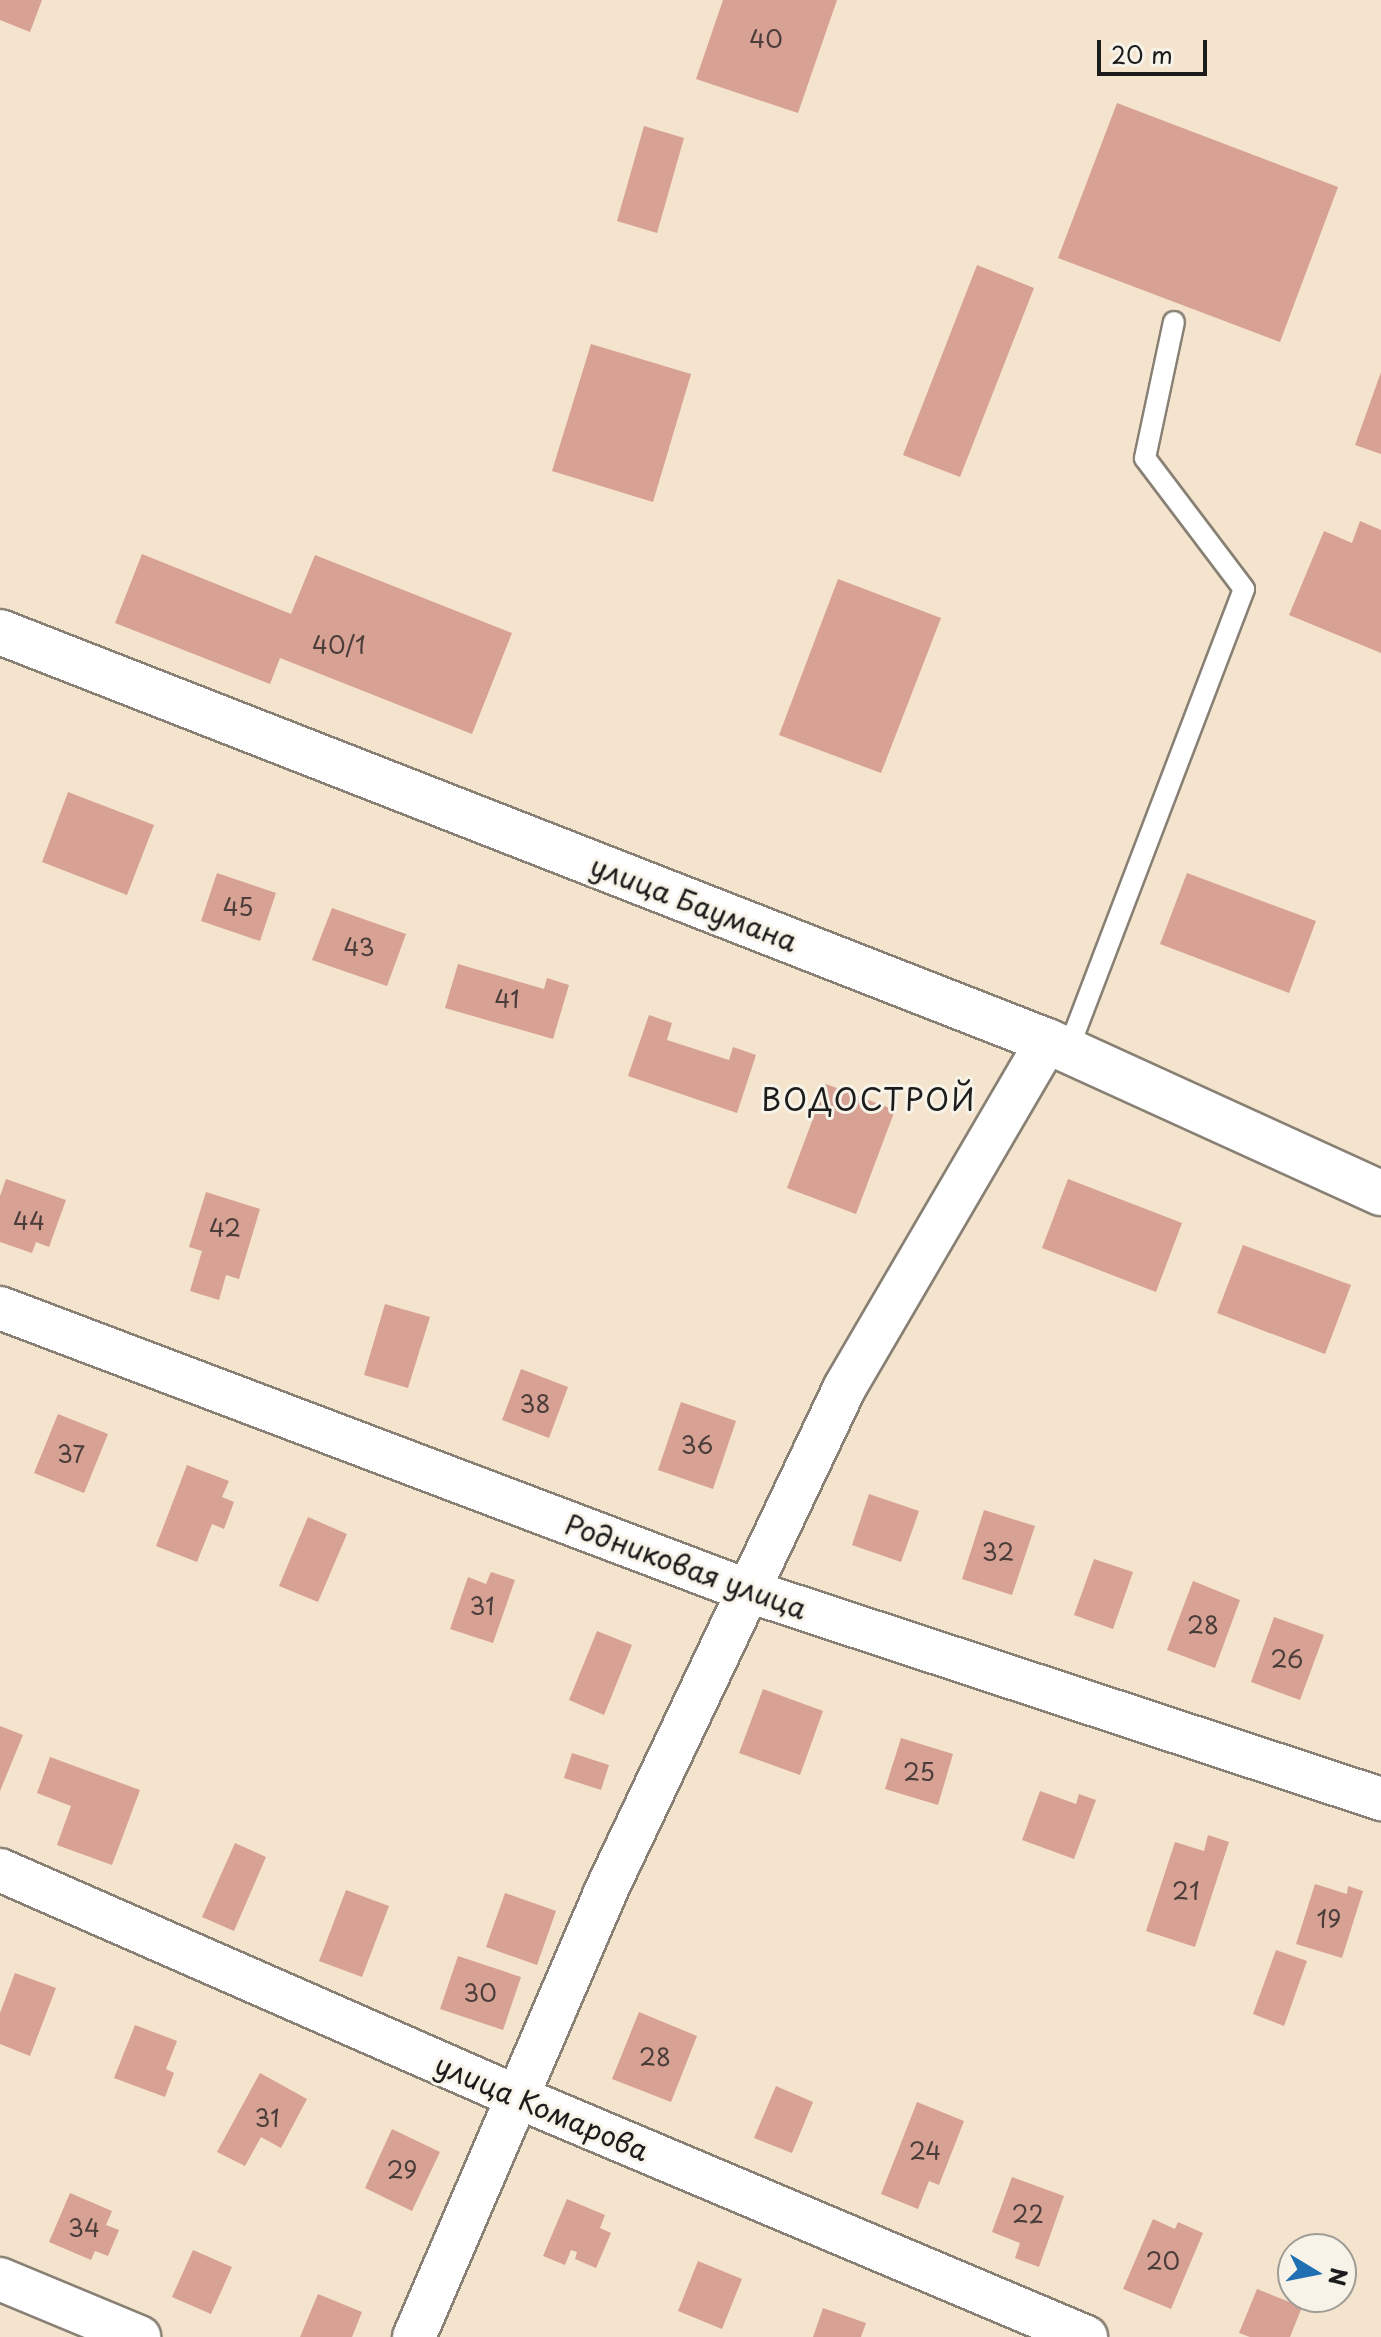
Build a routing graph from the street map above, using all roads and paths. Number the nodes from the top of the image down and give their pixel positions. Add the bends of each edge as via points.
1 (1174, 322) dead end
2 (0, 632) edge
3 (1058, 1046) junction
4 (1381, 1193) edge
5 (0, 1308) edge
6 (746, 1590) junction
7 (1381, 1799) edge
8 (0, 1870) edge
9 (515, 2096) junction
10 (0, 2279) edge
11 (139, 2337) edge
12 (414, 2337) edge
13 (1086, 2337) edge

1 - 3 lane via 1145,458 1244,589
2 - 3 street, улица Баумана
3 - 4 street, улица Баумана
3 - 6 street via 845,1387
5 - 6 street, Родниковая улица
6 - 7 street, Родниковая улица
6 - 9 street
8 - 9 street, улица Комарова
9 - 12 street
9 - 13 street, улица Комарова
10 - 11 street

